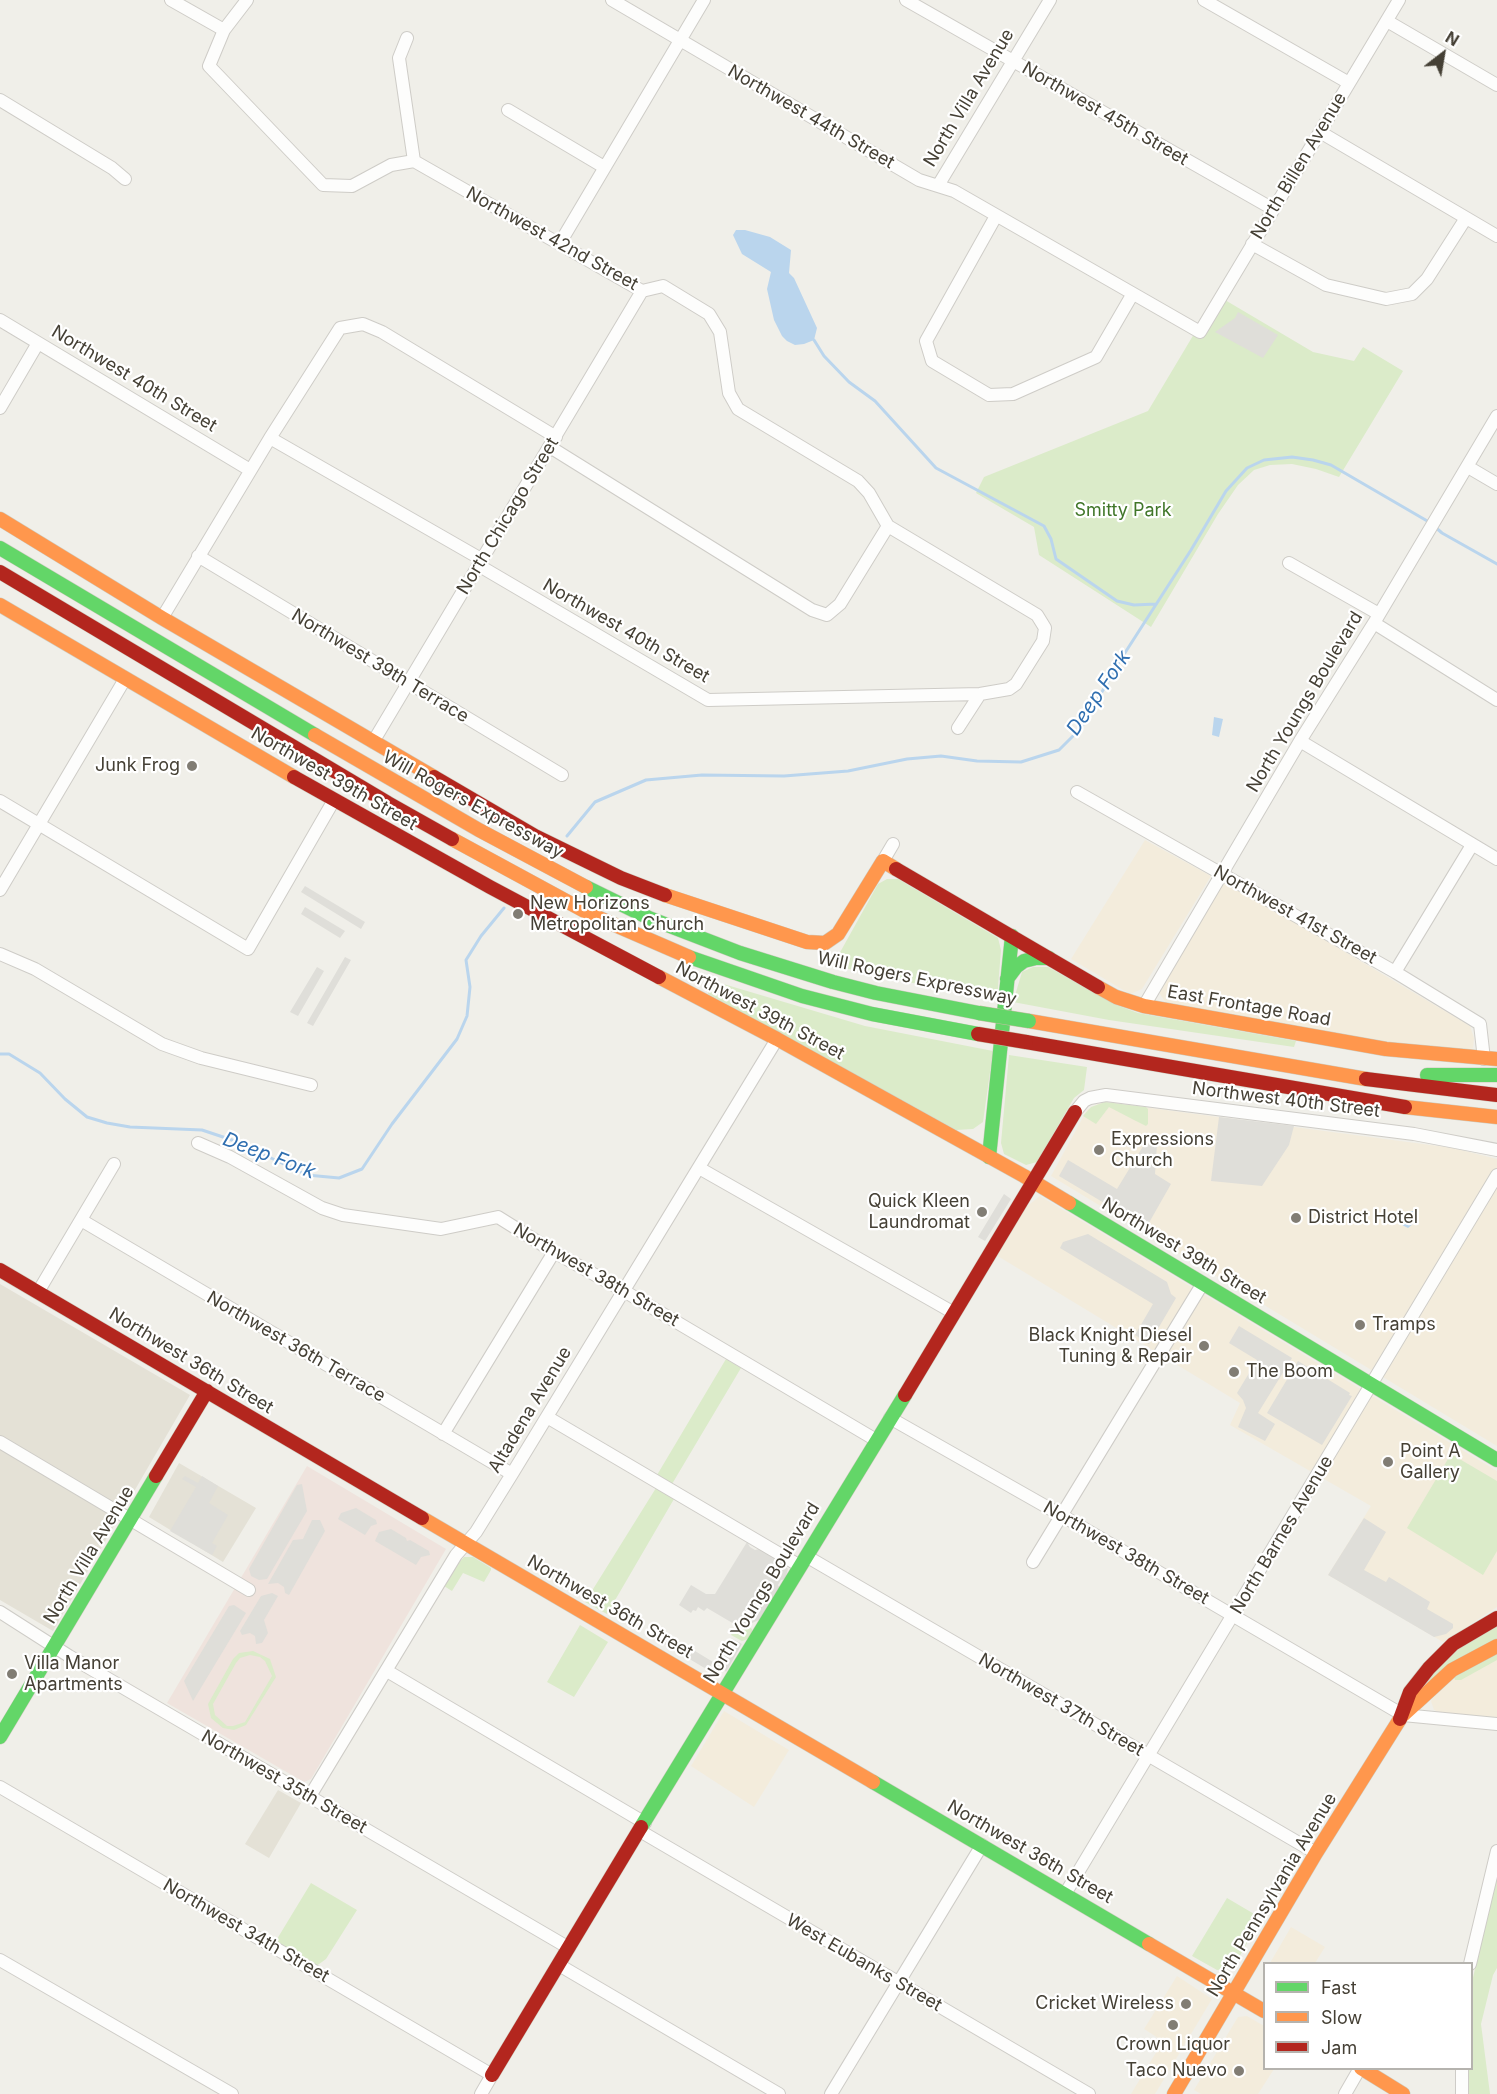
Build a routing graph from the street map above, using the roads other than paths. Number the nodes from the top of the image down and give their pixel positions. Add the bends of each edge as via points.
1 (171, 0) edge
2 (247, 0) edge
3 (612, 0) edge
4 (704, 0) edge
5 (906, 0) edge
6 (1050, 0) edge
7 (1204, 0) edge
8 (1399, 0) edge
9 (1387, 21) junction
10 (224, 30) junction
11 (407, 38) dead end
12 (680, 40) junction
13 (1012, 60) junction
14 (1349, 83) junction
15 (1497, 85) edge
16 (0, 100) edge
17 (508, 110) dead end
18 (1320, 132) junction
19 (414, 161) junction
20 (604, 167) junction
21 (125, 179) dead end
22 (939, 184) junction
23 (1273, 209) junction
24 (996, 216) junction
25 (1466, 218) junction
26 (1497, 236) edge
27 (560, 243) junction
28 (1252, 244) junction
29 (642, 291) junction
30 (1131, 295) junction
31 (0, 320) edge
32 (1200, 332) joint
33 (38, 343) junction
34 (0, 408) edge
35 (1497, 417) edge
36 (270, 438) junction
37 (553, 442) junction
38 (1468, 467) junction
39 (250, 470) junction
40 (1497, 484) edge
41 (0, 519) edge
42 (888, 526) junction
43 (0, 548) edge
44 (198, 556) junction
45 (480, 562) junction
46 (1289, 563) dead end
47 (0, 572) edge
48 (0, 605) edge
49 (162, 618) junction
50 (1376, 619) junction
51 (125, 680) junction
52 (407, 684) junction
53 (980, 694) junction
54 (1497, 700) edge
55 (958, 728) dead end
56 (1300, 741) junction
57 (373, 742) junction
58 (561, 775) dead end
59 (1077, 792) dead end
60 (334, 800) junction
61 (0, 801) edge
62 (38, 824) junction
63 (894, 844) dead end
64 (1472, 845) junction
65 (1497, 859) edge
66 (883, 861) junction
67 (1222, 875) junction
68 (0, 890) edge
69 (1012, 936) junction
70 (0, 954) edge
71 (1049, 958) junction
72 (1395, 972) junction
73 (1007, 979) junction
74 (1144, 1006) junction
75 (777, 1039) junction
76 (1491, 1059) edge
77 (1338, 1075) junction
78 (1497, 1075) edge
79 (311, 1086) dead end
80 (1497, 1095) edge
81 (1075, 1112) joint
82 (1497, 1117) edge
83 (198, 1143) dead end
84 (1497, 1150) edge
85 (989, 1157) junction
86 (114, 1164) dead end
87 (699, 1168) junction
88 (1497, 1175) edge
89 (1034, 1182) junction
90 (81, 1220) junction
91 (554, 1252) junction
92 (0, 1270) edge
93 (1203, 1283) junction
94 (624, 1291) junction
95 (38, 1292) junction
96 (954, 1313) junction
97 (1372, 1384) junction
98 (207, 1391) junction
99 (547, 1417) junction
100 (890, 1418) junction
101 (443, 1434) junction
102 (876, 1440) junction
103 (0, 1442) edge
104 (1497, 1460) edge
105 (512, 1474) junction
106 (1061, 1515) junction
107 (131, 1520) junction
108 (466, 1543) junction
109 (803, 1561) junction
110 (1034, 1562) dead end
111 (249, 1590) dead end
112 (0, 1612) edge
113 (1233, 1616) junction
114 (1497, 1618) edge
115 (55, 1646) junction
116 (1497, 1646) edge
117 (387, 1671) junction
118 (722, 1693) junction
119 (1403, 1715) junction
120 (1497, 1724) edge
121 (0, 1737) edge
122 (1149, 1756) junction
123 (0, 1787) edge
124 (310, 1796) junction
125 (642, 1827) junction
126 (981, 1845) junction
127 (1497, 1851) edge
128 (1316, 1852) junction
129 (1065, 1894) junction
130 (569, 1948) junction
131 (0, 1960) edge
132 (1470, 1962) edge
133 (559, 1965) junction
134 (898, 1983) junction
135 (1234, 1993) junction
136 (1263, 2010) edge
137 (1359, 2070) edge
138 (1363, 2070) edge
139 (1462, 2070) edge
140 (492, 2075) junction
141 (232, 2094) edge
142 (481, 2094) edge
143 (779, 2094) edge
144 (831, 2094) edge
145 (1089, 2094) edge
146 (1174, 2094) edge
147 (1345, 2094) edge
148 (1403, 2094) edge
149 (1462, 2094) edge

1 - 10 street
2 - 10 street
3 - 12 street, Northwest 44th Street
4 - 12 street
5 - 13 street, Northwest 45th Street
6 - 13 street, North Villa Avenue
7 - 14 street
8 - 9 street, North Billen Avenue
9 - 14 street, North Billen Avenue
9 - 15 street
10 - 19 street via 209,66 323,185 351,186 391,165
11 - 19 street via 399,58
12 - 20 street
12 - 22 street, Northwest 44th Street via 920,180
13 - 22 street, North Villa Avenue
13 - 23 street, Northwest 45th Street
14 - 18 street, North Billen Avenue
16 - 21 street
17 - 20 street
18 - 23 street, North Billen Avenue
18 - 25 street
19 - 27 street, Northwest 42nd Street
20 - 27 street
22 - 24 street, Northwest 44th Street
23 - 28 street, North Billen Avenue
24 - 30 street, Northwest 44th Street
24 - 30 street via 926,341 932,361 989,395 1013,394 1096,357
25 - 26 street
25 - 28 street via 1427,279 1412,294 1386,298 1326,285
27 - 29 street, Northwest 42nd Street
28 - 32 street, North Billen Avenue
29 - 37 street, North Chicago Street
29 - 42 street, Northwest 42nd Street via 663,286 709,314 720,332 729,393 738,409 858,480
30 - 32 street, Northwest 44th Street
31 - 33 street, Northwest 40th Street
33 - 34 street
33 - 39 street, Northwest 40th Street
35 - 38 street, North Youngs Boulevard
36 - 37 street via 339,328 363,324 382,332
36 - 39 street
36 - 45 street, Northwest 40th Street
37 - 42 street via 812,610 827,615 840,604
37 - 45 street, North Chicago Street
38 - 40 street
38 - 50 street, North Youngs Boulevard
39 - 44 street
41 - 49 main road
42 - 53 street, Northwest 42nd Street via 1037,615 1045,628 1043,641 1016,684
43 - 77 main road, Will Rogers Expressway, bridge via 430,802 640,914 740,953 886,995
44 - 49 street
44 - 52 street, Northwest 39th Terrace
45 - 52 street, North Chicago Street
45 - 53 street, Northwest 40th Street via 708,700
46 - 50 street
47 - 82 main road, bridge via 525,880 592,915 691,958 802,996 872,1014 1411,1108
48 - 51 main road, Northwest 39th Street
49 - 57 main road
50 - 54 street
50 - 56 street, North Youngs Boulevard
51 - 60 main road, Northwest 39th Street
51 - 62 street
52 - 57 street, North Chicago Street
52 - 58 street, Northwest 39th Terrace
53 - 55 street
56 - 64 street
56 - 67 street, North Youngs Boulevard
57 - 66 main road via 545,841 629,882 807,942 834,938
59 - 67 street, Northwest 41st Street
60 - 62 street via 248,949
60 - 75 main road, Northwest 39th Street
61 - 62 street
62 - 68 street
63 - 66 street
64 - 65 street
64 - 72 street
66 - 69 main road
67 - 72 street, Northwest 41st Street
67 - 74 street, North Youngs Boulevard
69 - 71 main road, East Frontage Road
69 - 73 main road
70 - 79 street via 35,969 162,1044
71 - 73 main road via 1024,961
71 - 74 main road, East Frontage Road via 1116,997
72 - 76 street, Northwest 41st Street via 1480,1024
73 - 85 main road
74 - 76 main road, East Frontage Road via 1386,1049
75 - 85 main road, Northwest 39th Street
75 - 87 street, Altadena Avenue
77 - 78 main road
77 - 80 main road, Will Rogers Expressway
81 - 84 street, Northwest 40th Street via 1084,1101 1106,1095 1414,1134
81 - 89 main road, North Youngs Boulevard
83 - 91 street, Northwest 38th Street via 322,1208 343,1215 441,1229 498,1217
85 - 89 main road, Northwest 39th Street
86 - 90 street
87 - 94 street, Altadena Avenue
87 - 96 street
88 - 97 street, North Barnes Avenue
89 - 93 main road, Northwest 39th Street
89 - 96 main road, North Youngs Boulevard
90 - 95 street
90 - 101 street, Northwest 36th Terrace
91 - 94 street, Northwest 38th Street
91 - 101 street
92 - 95 main road, Northwest 36th Street
93 - 97 main road, Northwest 39th Street
93 - 106 street
94 - 99 street, Altadena Avenue
94 - 102 street, Northwest 38th Street
95 - 98 main road, Northwest 36th Street
96 - 100 main road, North Youngs Boulevard
97 - 104 main road, Northwest 39th Street
97 - 113 street, North Barnes Avenue
98 - 107 main road, North Villa Avenue
98 - 108 main road, Northwest 36th Street
99 - 105 street, Altadena Avenue
99 - 109 street, Northwest 37th Street
100 - 102 main road, North Youngs Boulevard
100 - 106 street, Northwest 38th Street
101 - 105 street, Northwest 36th Terrace
102 - 109 main road, North Youngs Boulevard
103 - 107 street
105 - 108 street, Altadena Avenue
106 - 110 street
106 - 113 street, Northwest 38th Street
107 - 111 street
107 - 115 main road, North Villa Avenue
108 - 117 street, Altadena Avenue
108 - 118 main road, Northwest 36th Street
109 - 118 main road, North Youngs Boulevard
109 - 122 street, Northwest 37th Street
112 - 115 street, Northwest 35th Street
113 - 119 street, Northwest 38th Street
113 - 122 street, North Barnes Avenue
114 - 119 main road, North Pennsylvania Avenue via 1467,1634 1441,1655 1410,1692
115 - 121 main road, North Villa Avenue
115 - 124 street, Northwest 35th Street
116 - 119 main road, North Pennsylvania Avenue via 1452,1670
117 - 124 street, Altadena Avenue
117 - 125 street, West Eubanks Street
118 - 125 main road, North Youngs Boulevard
118 - 126 main road, Northwest 36th Street
119 - 120 street, Northwest 38th Street
119 - 128 main road, North Pennsylvania Avenue
122 - 128 street, Northwest 37th Street
122 - 129 street, North Barnes Avenue
123 - 140 street, Northwest 34th Street
124 - 130 street, Northwest 35th Street
125 - 130 main road, North Youngs Boulevard
125 - 134 street, West Eubanks Street
126 - 129 main road, Northwest 36th Street
126 - 134 street
127 - 132 street
128 - 135 main road, North Pennsylvania Avenue
129 - 135 main road, Northwest 36th Street
130 - 133 main road, North Youngs Boulevard
131 - 141 street
133 - 140 main road, North Youngs Boulevard
133 - 143 street
134 - 144 street
134 - 145 street, West Eubanks Street
135 - 136 main road, Northwest 36th Street
135 - 146 main road, North Pennsylvania Avenue
137 - 147 street
138 - 148 main road
139 - 149 street
140 - 142 street, North Youngs Boulevard

